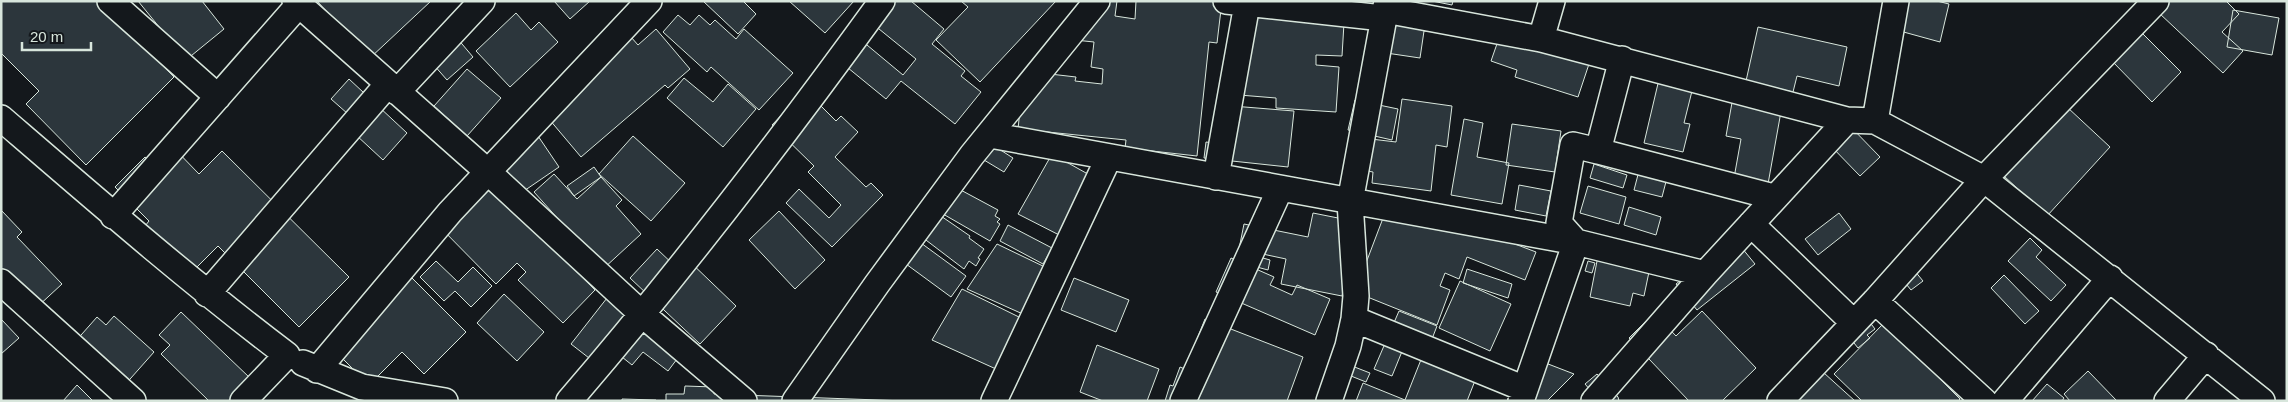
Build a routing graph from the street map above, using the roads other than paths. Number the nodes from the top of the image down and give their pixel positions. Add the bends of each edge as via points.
1 (110, 1) edge
2 (482, 1) edge
3 (649, 1) edge
4 (882, 1) edge
5 (1097, 1) edge
6 (1552, 1) edge
7 (1896, 1) edge
8 (2156, 1) edge
9 (298, 2) edge
10 (1236, 3) edge
11 (1273, 4) edge
12 (1385, 10) edge
13 (1542, 38) junction
14 (1622, 58) junction
15 (392, 88) junction
16 (218, 97) junction
17 (1, 118) edge
18 (1847, 120) junction
19 (1874, 121) junction
20 (990, 135) junction
21 (1598, 151) junction
22 (1109, 157) junction
23 (488, 172) junction
24 (1216, 177) junction
25 (1984, 179) junction
26 (1280, 189) junction
27 (1774, 197) junction
28 (1350, 202) junction
29 (113, 216) junction
30 (1751, 224) junction
31 (1576, 242) junction
32 (1704, 274) junction
33 (2110, 278) junction
34 (1, 282) edge
35 (207, 294) junction
36 (1875, 301) junction
37 (642, 315) junction
38 (1354, 319) junction
39 (1854, 323) junction
40 (287, 355) junction
41 (2206, 355) junction
42 (317, 370) junction
43 (1524, 395) edge
44 (382, 396) edge
45 (133, 401) edge
46 (243, 401) edge
47 (445, 401) edge
48 (569, 401) edge
49 (744, 401) edge
50 (795, 401) edge
51 (994, 401) edge
52 (1183, 401) edge
53 (1329, 401) edge
54 (1594, 401) edge
55 (1780, 401) edge
56 (1984, 401) edge
57 (2005, 401) edge
58 (2167, 401) edge
59 (2262, 401) edge

1 - 16 street
2 - 15 street
3 - 23 street
4 - 37 street via 794,123
5 - 20 street
6 - 13 street
7 - 19 street
8 - 25 street
9 - 15 street
9 - 16 street
10 - 11 street
10 - 24 street
11 - 12 street
12 - 13 street
12 - 28 street
13 - 14 street
14 - 18 street
14 - 21 street
15 - 23 street
15 - 35 street
16 - 29 street
17 - 29 street
18 - 19 street
18 - 27 street
19 - 25 street
20 - 22 street
20 - 50 street via 900,253
21 - 27 street
21 - 31 street via 1574,145 1559,222
22 - 24 street
22 - 51 street
23 - 37 street
23 - 42 street via 450,212
24 - 26 street
25 - 33 street
25 - 36 street
26 - 28 street
26 - 52 street
27 - 30 street
28 - 31 street
28 - 38 street via 1356,296
29 - 35 street
30 - 32 street
30 - 39 street
31 - 32 street
31 - 43 street
32 - 54 street
33 - 41 street
33 - 57 street
34 - 45 street
35 - 40 street
36 - 39 street
36 - 56 street
37 - 48 street
37 - 49 street
38 - 43 street
38 - 53 street
39 - 55 street
40 - 42 street
40 - 46 street
41 - 58 street
41 - 59 street
42 - 44 street
44 - 47 street

